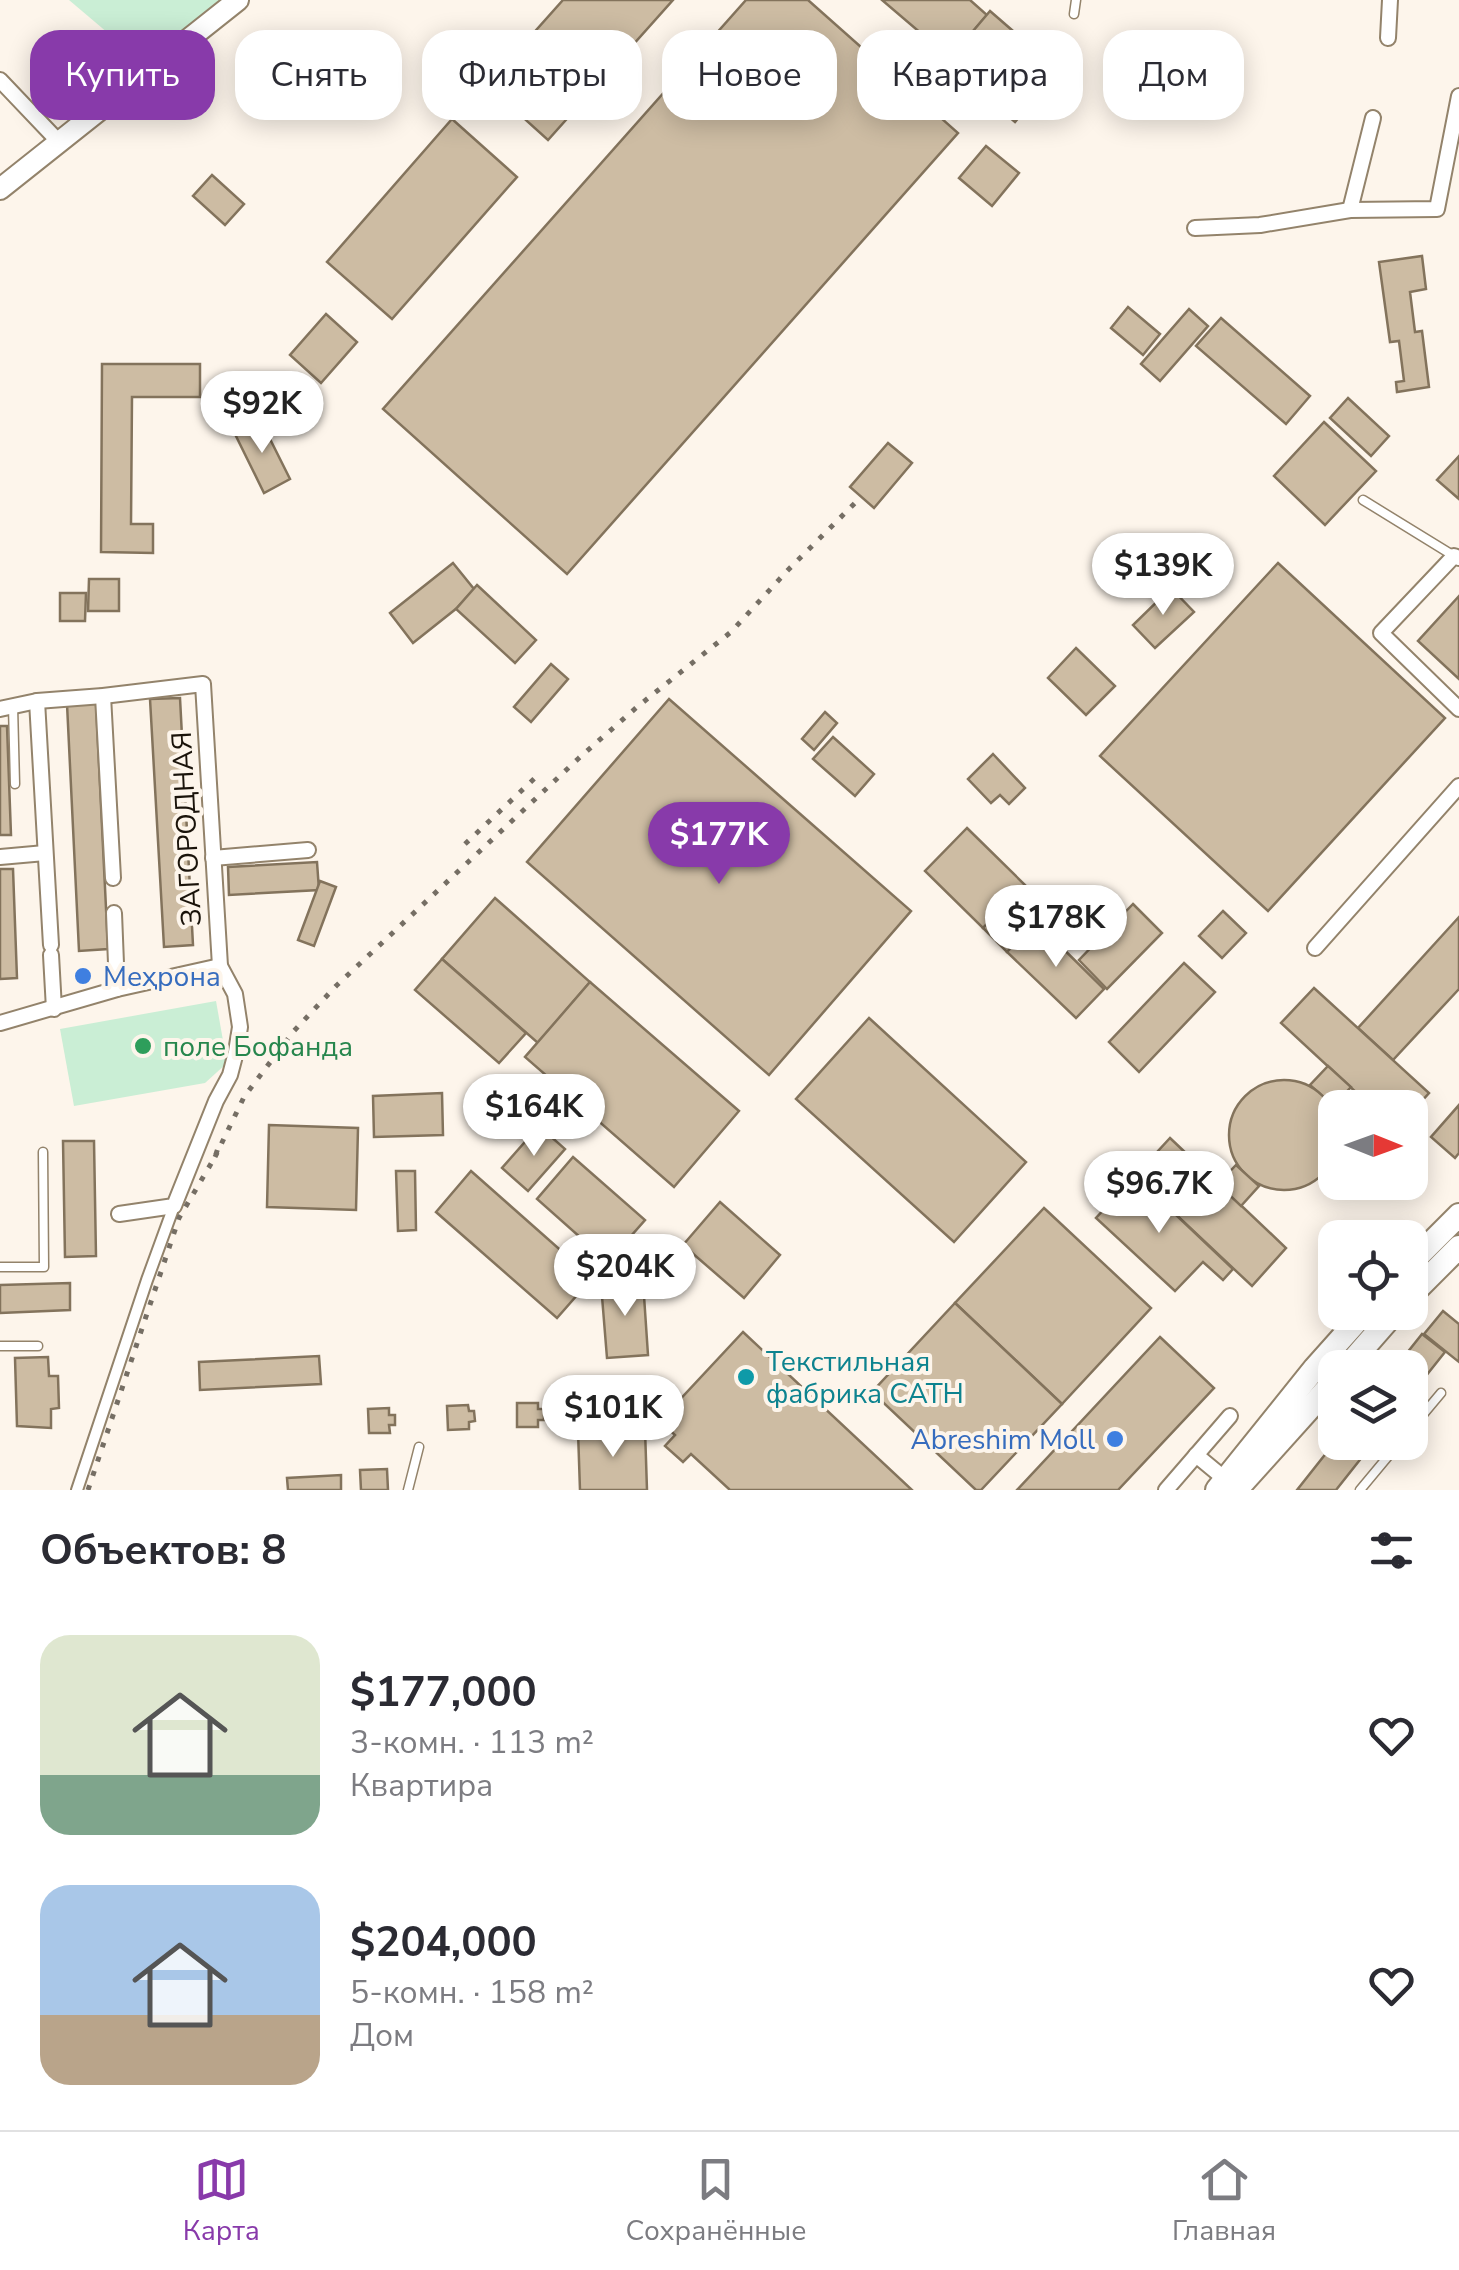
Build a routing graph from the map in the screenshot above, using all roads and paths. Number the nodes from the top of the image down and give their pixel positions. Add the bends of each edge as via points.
1 (238, 0) edge
2 (1076, 0) edge
3 (1390, 0) edge
4 (1074, 14) dead end
5 (1388, 38) dead end
6 (0, 80) edge
7 (1459, 96) edge
8 (1373, 118) dead end
9 (58, 142) junction
10 (0, 189) edge
11 (1350, 210) junction
12 (1194, 228) dead end
13 (1363, 500) dead end
14 (1457, 557) edge
15 (103, 696) junction
16 (38, 701) junction
17 (6, 707) edge
18 (1459, 709) edge
19 (15, 784) dead end
20 (1459, 786) edge
21 (308, 850) dead end
22 (46, 852) junction
23 (0, 857) edge
24 (213, 858) junction
25 (113, 878) dead end
26 (114, 913) dead end
27 (1316, 948) dead end
28 (220, 966) junction
29 (117, 990) junction
30 (54, 1009) junction
31 (0, 1023) edge
32 (43, 1152) dead end
33 (174, 1206) junction
34 (119, 1214) dead end
35 (1459, 1214) edge
36 (1428, 1246) edge
37 (1459, 1247) edge
38 (0, 1267) edge
39 (1428, 1278) edge
40 (1349, 1330) edge
41 (1379, 1330) edge
42 (0, 1346) edge
43 (38, 1346) dead end
44 (1362, 1350) edge
45 (1441, 1393) dead end
46 (1318, 1398) edge
47 (1428, 1409) edge
48 (1230, 1416) dead end
49 (419, 1447) dead end
50 (1196, 1456) junction
51 (1385, 1460) edge
52 (1233, 1487) edge
53 (76, 1490) edge
54 (408, 1490) edge
55 (1166, 1490) edge
56 (1360, 1490) edge

1 - 9 main road
2 - 4 lane
3 - 5 street
6 - 9 street
7 - 11 street via 1436,209
8 - 11 street
9 - 10 main road
11 - 12 street
13 - 14 lane
14 - 18 street via 1381,633
15 - 16 street, ЗАГОРОДНАЯ
15 - 24 street, ЗАГОРОДНАЯ via 203,684
15 - 25 street
16 - 17 street, ЗАГОРОДНАЯ
16 - 22 street
17 - 19 lane
20 - 27 street
21 - 24 street
22 - 23 street
22 - 30 street
24 - 28 street, ЗАГОРОДНАЯ
26 - 29 street
28 - 29 street
28 - 33 street, ЗАГОРОДНАЯ via 235,994 236,1052
29 - 30 street
30 - 31 street
32 - 38 lane via 44,1267
33 - 34 street
33 - 53 street
35 - 36 highway
37 - 39 highway
40 - 52 highway
41 - 44 highway
42 - 43 lane
45 - 47 lane
46 - 52 highway
48 - 50 street
49 - 54 lane
50 - 52 street
50 - 55 street
51 - 56 lane

